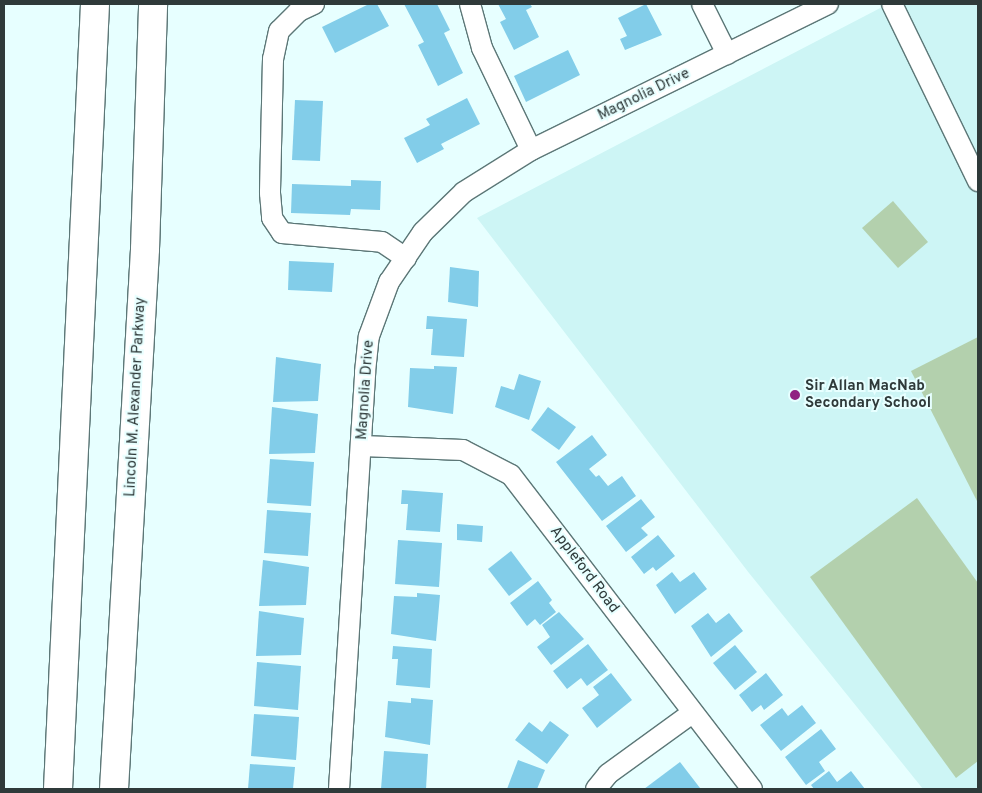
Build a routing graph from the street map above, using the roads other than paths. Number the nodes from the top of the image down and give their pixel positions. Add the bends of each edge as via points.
1 (95, 4) edge
2 (153, 4) edge
3 (314, 4) edge
4 (470, 4) edge
5 (702, 4) edge
6 (828, 4) edge
7 (892, 4) edge
8 (727, 54) junction
9 (531, 150) junction
10 (978, 181) edge
11 (406, 258) junction
12 (362, 446) junction
13 (691, 714) junction
14 (58, 789) edge
15 (114, 789) edge
16 (339, 789) edge
17 (596, 789) edge
18 (752, 789) edge

1 - 14 highway
2 - 15 highway, Lincoln M. Alexander Parkway via 145,249
3 - 11 street via 299,11 279,32 274,59 272,218 282,233 382,242
4 - 9 street via 482,48
5 - 8 street
6 - 8 street, Magnolia Drive
7 - 10 street
8 - 9 street, Magnolia Drive
9 - 11 street, Magnolia Drive via 464,192 423,232
11 - 12 street, Magnolia Drive via 390,282 369,336
12 - 13 street, Appleford Road via 463,450 511,475
12 - 16 street, Magnolia Drive
13 - 17 street via 608,774
13 - 18 street, Appleford Road

